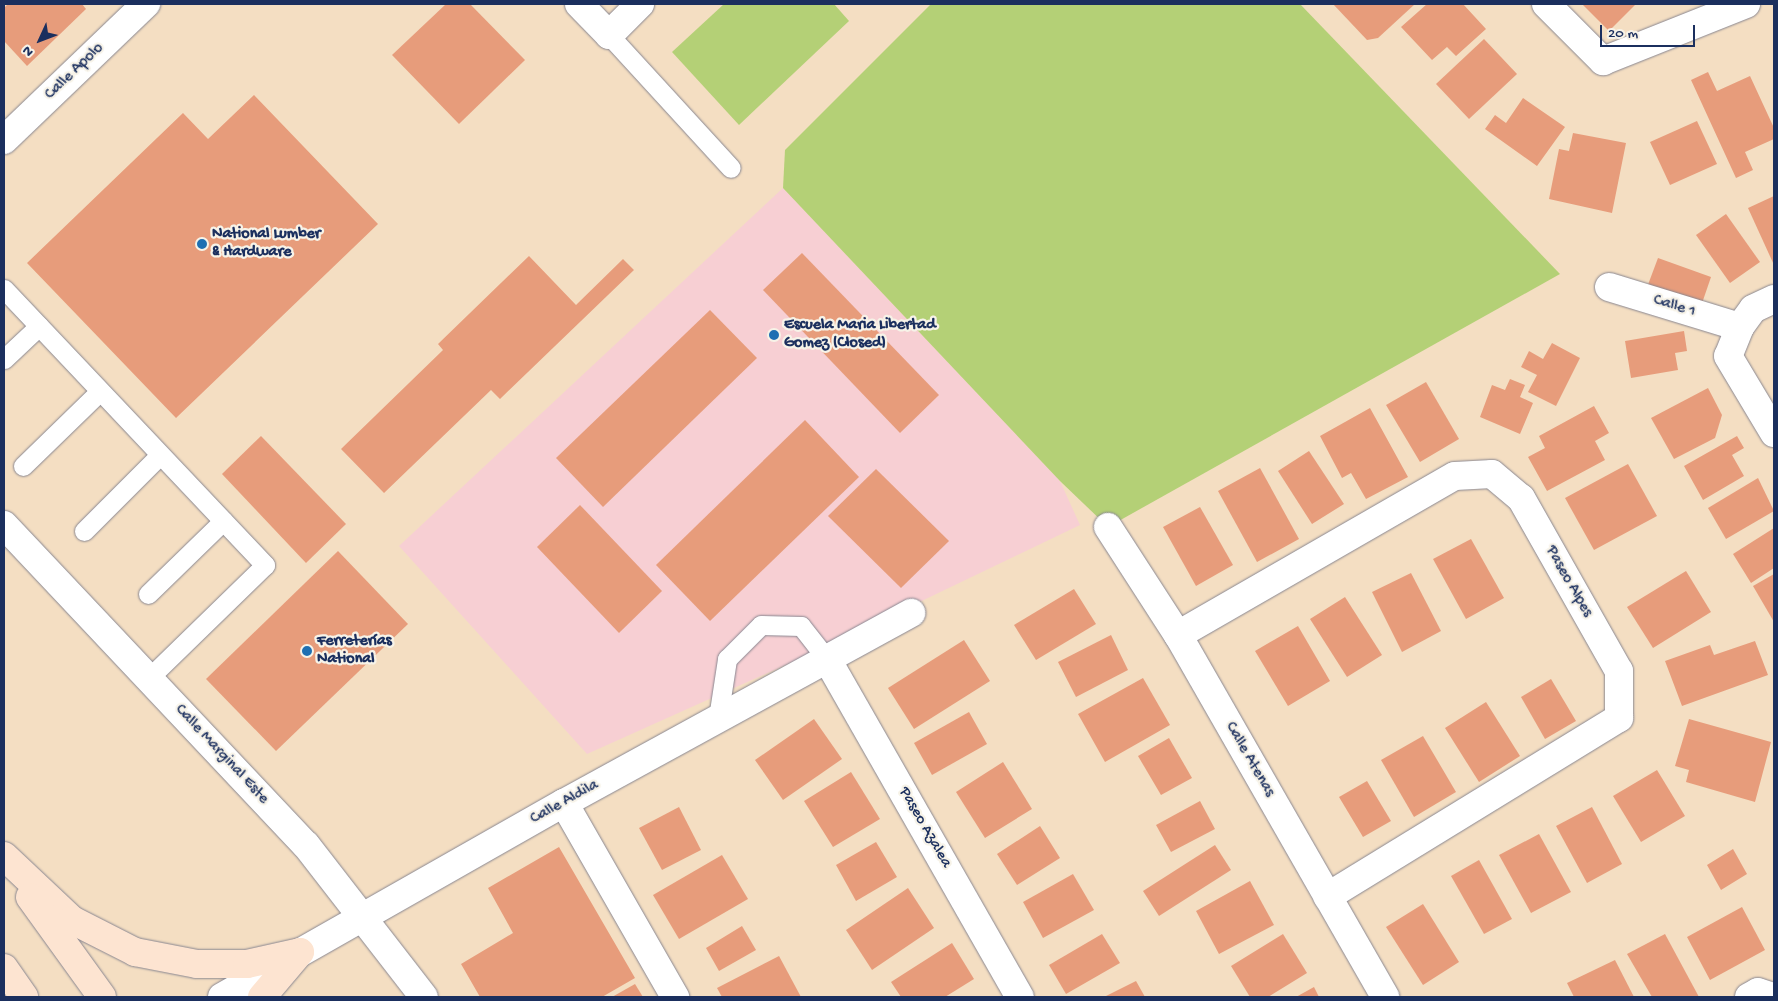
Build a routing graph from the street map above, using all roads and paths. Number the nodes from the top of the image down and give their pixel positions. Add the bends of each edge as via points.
1 (146, 4) edge
2 (579, 4) edge
3 (640, 4) edge
4 (1546, 4) edge
5 (1746, 4) edge
6 (609, 35) junction
7 (4, 140) edge
8 (731, 168) dead end
9 (1609, 287) dead end
10 (4, 289) edge
11 (1774, 298) edge
12 (39, 326) junction
13 (1740, 327) junction
14 (4, 359) edge
15 (100, 391) junction
16 (1774, 433) edge
17 (160, 455) junction
18 (23, 466) dead end
19 (223, 521) junction
20 (4, 525) edge
21 (1108, 527) dead end
22 (84, 531) dead end
23 (148, 594) dead end
24 (911, 613) dead end
25 (1178, 635) junction
26 (827, 659) junction
27 (149, 678) junction
28 (718, 718) junction
29 (564, 803) junction
30 (4, 856) edge
31 (4, 860) edge
32 (1327, 897) junction
33 (364, 915) junction
34 (300, 952) junction
35 (4, 968) edge
36 (24, 997) edge
37 (102, 997) edge
38 (222, 997) edge
39 (262, 997) edge
40 (424, 997) edge
41 (675, 997) edge
42 (1020, 997) edge
43 (1385, 997) edge
44 (1749, 997) edge
45 (1773, 997) edge

1 - 7 street, Calle Apolo
2 - 6 street
3 - 6 street
4 - 5 street via 1603,61
6 - 8 lane
9 - 13 street, Calle 1
10 - 12 lane
11 - 13 street via 1754,309
12 - 14 lane
12 - 15 lane
13 - 16 street via 1728,356
15 - 17 lane
15 - 18 lane
17 - 19 lane
17 - 22 lane
19 - 23 lane
19 - 27 lane via 265,565
20 - 27 street, Calle Marginal Este
21 - 25 street, Calle Atenas
24 - 26 street, Calle Aldila
25 - 32 street, Calle Atenas
25 - 32 street, Paseo Alpes via 1455,476 1492,474 1521,498 1619,671 1619,718
26 - 28 street, Calle Aldila
26 - 28 lane via 801,626 761,625 727,659
26 - 42 street, Paseo Azalea
27 - 33 street, Calle Marginal Este via 306,845
28 - 29 street, Calle Aldila
29 - 33 street, Calle Aldila
29 - 41 street
30 - 34 main road via 72,920 135,952 197,964 246,964
31 - 37 main road
32 - 43 street, Calle Atenas
33 - 34 street, Calle Aldila
33 - 40 street, Calle Marginal Este
34 - 38 street, Calle Aldila
34 - 39 main road
35 - 36 main road
44 - 45 street via 1758,992

